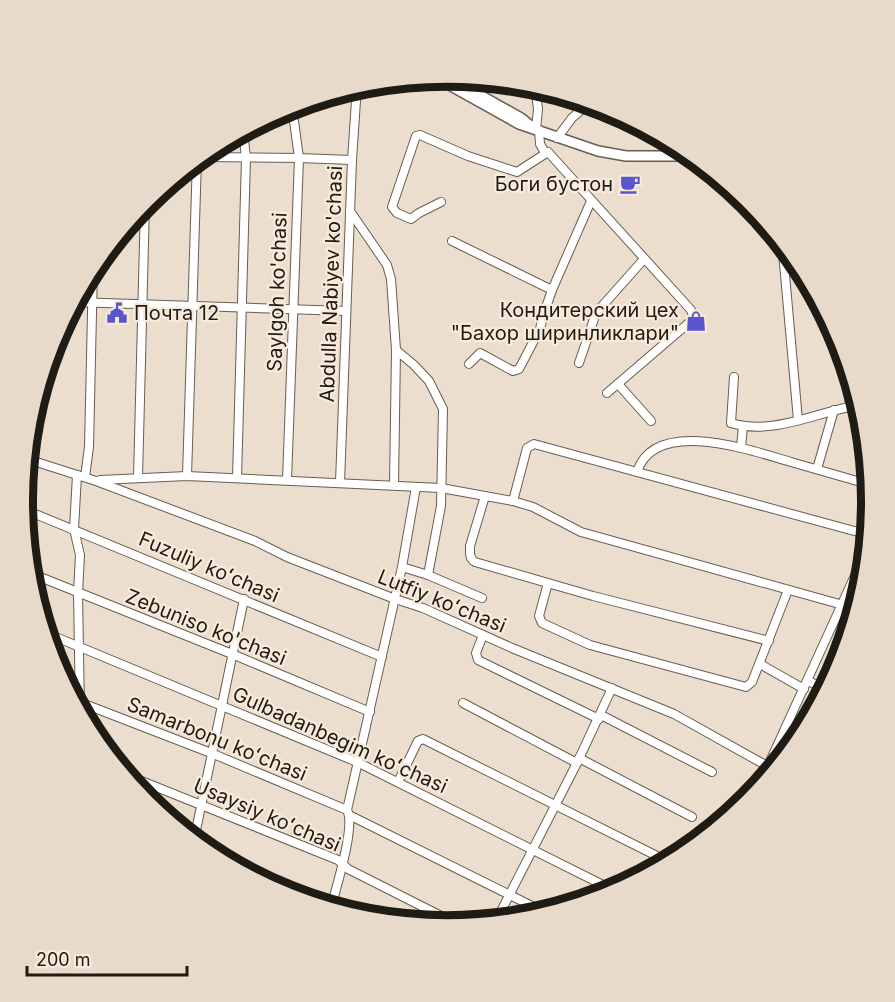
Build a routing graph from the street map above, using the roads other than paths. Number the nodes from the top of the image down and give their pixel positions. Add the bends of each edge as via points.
1 (451, 86) edge
2 (466, 87) edge
3 (480, 88) edge
4 (478, 93) junction
5 (536, 96) edge
6 (356, 97) edge
7 (583, 109) edge
8 (293, 116) edge
9 (537, 130) junction
10 (557, 138) junction
11 (244, 140) edge
12 (545, 153) junction
13 (678, 156) edge
14 (214, 158) edge
15 (246, 158) junction
16 (299, 158) junction
17 (352, 160) junction
18 (198, 170) edge
19 (591, 201) junction
20 (441, 202) dead end
21 (350, 211) junction
22 (144, 219) edge
23 (452, 241) dead end
24 (644, 259) junction
25 (784, 260) edge
26 (92, 288) edge
27 (552, 290) junction
28 (84, 303) edge
29 (92, 303) junction
30 (141, 305) junction
31 (192, 306) junction
32 (242, 308) junction
33 (292, 309) junction
34 (346, 311) junction
35 (396, 350) junction
36 (579, 363) dead end
37 (470, 364) dead end
38 (734, 377) dead end
39 (618, 384) junction
40 (607, 393) dead end
41 (849, 400) edge
42 (850, 406) joint
43 (834, 410) junction
44 (798, 420) junction
45 (651, 421) dead end
46 (743, 426) junction
47 (741, 448) junction
48 (35, 462) edge
49 (817, 470) junction
50 (638, 472) junction
51 (81, 476) junction
52 (187, 476) junction
53 (138, 478) junction
54 (237, 478) junction
55 (96, 480) junction
56 (287, 480) junction
57 (861, 482) edge
58 (340, 483) junction
59 (394, 484) junction
60 (416, 487) junction
61 (441, 488) junction
62 (485, 496) junction
63 (513, 501) junction
64 (33, 513) edge
65 (74, 529) junction
66 (860, 533) edge
67 (402, 567) junction
68 (428, 575) junction
69 (40, 577) edge
70 (855, 578) edge
71 (548, 583) junction
72 (788, 590) junction
73 (78, 593) junction
74 (482, 598) dead end
75 (244, 599) junction
76 (395, 599) junction
77 (843, 605) junction
78 (848, 608) edge
79 (483, 635) junction
80 (56, 637) edge
81 (769, 641) junction
82 (79, 647) junction
83 (232, 654) junction
84 (382, 657) junction
85 (760, 664) junction
86 (806, 685) junction
87 (817, 687) edge
88 (78, 688) edge
89 (612, 688) junction
90 (463, 703) dead end
91 (222, 705) junction
92 (89, 708) edge
93 (370, 712) junction
94 (600, 717) junction
95 (779, 744) joint
96 (211, 753) junction
97 (774, 755) edge
98 (578, 761) junction
99 (357, 762) junction
100 (766, 765) edge
101 (712, 772) dead end
102 (142, 781) edge
103 (398, 782) junction
104 (201, 804) junction
105 (556, 804) junction
106 (348, 812) junction
107 (692, 817) dead end
108 (196, 831) edge
109 (532, 850) junction
110 (656, 856) junction
111 (659, 857) edge
112 (654, 861) edge
113 (342, 864) junction
114 (603, 885) edge
115 (509, 895) junction
116 (333, 899) edge
117 (533, 907) edge
118 (500, 912) edge
119 (439, 915) edge

1 - 9 main road
2 - 4 main road
3 - 4 street
4 - 9 main road
5 - 9 street
6 - 17 street, Abdulla Nabiyev ko'chasi
7 - 10 street
8 - 16 street, Saylgoh ko'chasi
9 - 10 main road
9 - 12 street
10 - 13 main road via 626,156
11 - 15 street
12 - 19 street
12 - 20 street via 517,172 417,135 392,207 411,219
14 - 15 street
15 - 16 street
15 - 32 street
16 - 17 street
16 - 33 street, Saylgoh ko'chasi
17 - 21 street, Abdulla Nabiyev ko'chasi
18 - 31 street
19 - 24 street
19 - 27 street
21 - 34 street, Abdulla Nabiyev ko'chasi
21 - 35 street via 387,265
22 - 30 street
23 - 27 street
24 - 36 street via 596,313
24 - 39 street via 693,316
25 - 44 street
26 - 29 street
27 - 37 street via 540,329 519,369 513,371 480,353
28 - 29 street
29 - 30 street
29 - 51 street via 90,447
30 - 31 street
30 - 53 street
31 - 32 street
31 - 52 street
32 - 33 street
32 - 54 street
33 - 34 street
33 - 56 street, Saylgoh ko'chasi
34 - 58 street, Abdulla Nabiyev ko'chasi
35 - 59 street
35 - 61 street via 429,381 443,409
38 - 46 street via 732,423
39 - 40 street
39 - 45 street
41 - 42 street
42 - 43 street
43 - 44 street
43 - 49 street
44 - 46 street
46 - 47 street
47 - 49 street
47 - 50 street via 686,441 665,445 647,455
48 - 51 street
49 - 57 street
50 - 63 street via 531,445
50 - 66 street
51 - 55 street
51 - 65 street
52 - 53 street
52 - 54 street
53 - 55 street
54 - 56 street
55 - 76 street, Lutfiy koʻchasi
56 - 58 street
58 - 59 street
59 - 60 street
60 - 61 street
60 - 67 street
61 - 62 street
61 - 68 street
62 - 63 street
62 - 71 street via 470,546 472,559
63 - 72 street via 581,532
64 - 65 street, Fuzuliy koʻchasi
65 - 73 street via 80,555
65 - 75 street, Fuzuliy koʻchasi
67 - 68 street
67 - 76 street
68 - 74 street
69 - 73 street, Zebuniso ko'chasi
70 - 77 street
71 - 81 street
71 - 85 street via 539,620 590,645 746,687
72 - 77 street
72 - 81 street
73 - 82 street
73 - 83 street, Zebuniso ko'chasi
75 - 83 street
75 - 84 street, Fuzuliy koʻchasi
76 - 79 street, Lutfiy koʻchasi
76 - 84 street
77 - 78 street
77 - 86 street
79 - 89 street, Lutfiy koʻchasi
79 - 94 street via 476,653 478,660
80 - 82 street, Gulbadanbegim koʻchasi
81 - 85 street
82 - 88 street
82 - 91 street, Gulbadanbegim koʻchasi
83 - 91 street
83 - 93 street, Zebuniso ko'chasi
84 - 93 street
85 - 86 street
86 - 87 street
86 - 95 street
89 - 94 street
89 - 100 street, Lutfiy koʻchasi via 674,714
90 - 98 street
91 - 96 street
91 - 99 street, Gulbadanbegim koʻchasi
92 - 96 street, Samarbonu koʻchasi
93 - 99 street
94 - 98 street
94 - 101 street
95 - 97 street
96 - 104 street
96 - 106 street, Samarbonu koʻchasi
98 - 105 street
98 - 107 street
99 - 103 street, Gulbadanbegim koʻchasi
99 - 106 street
102 - 104 street, Usaysiy koʻchasi
103 - 105 street via 418,741 423,739
103 - 109 street, Gulbadanbegim koʻchasi
104 - 108 street
104 - 113 street, Usaysiy koʻchasi
105 - 109 street
105 - 110 street
106 - 113 street via 350,821
106 - 115 street, Samarbonu koʻchasi
109 - 114 street, Gulbadanbegim koʻchasi
109 - 115 street
110 - 111 street
110 - 112 street
113 - 116 street
113 - 119 street, Usaysiy koʻchasi
115 - 117 street, Samarbonu koʻchasi
115 - 118 street

